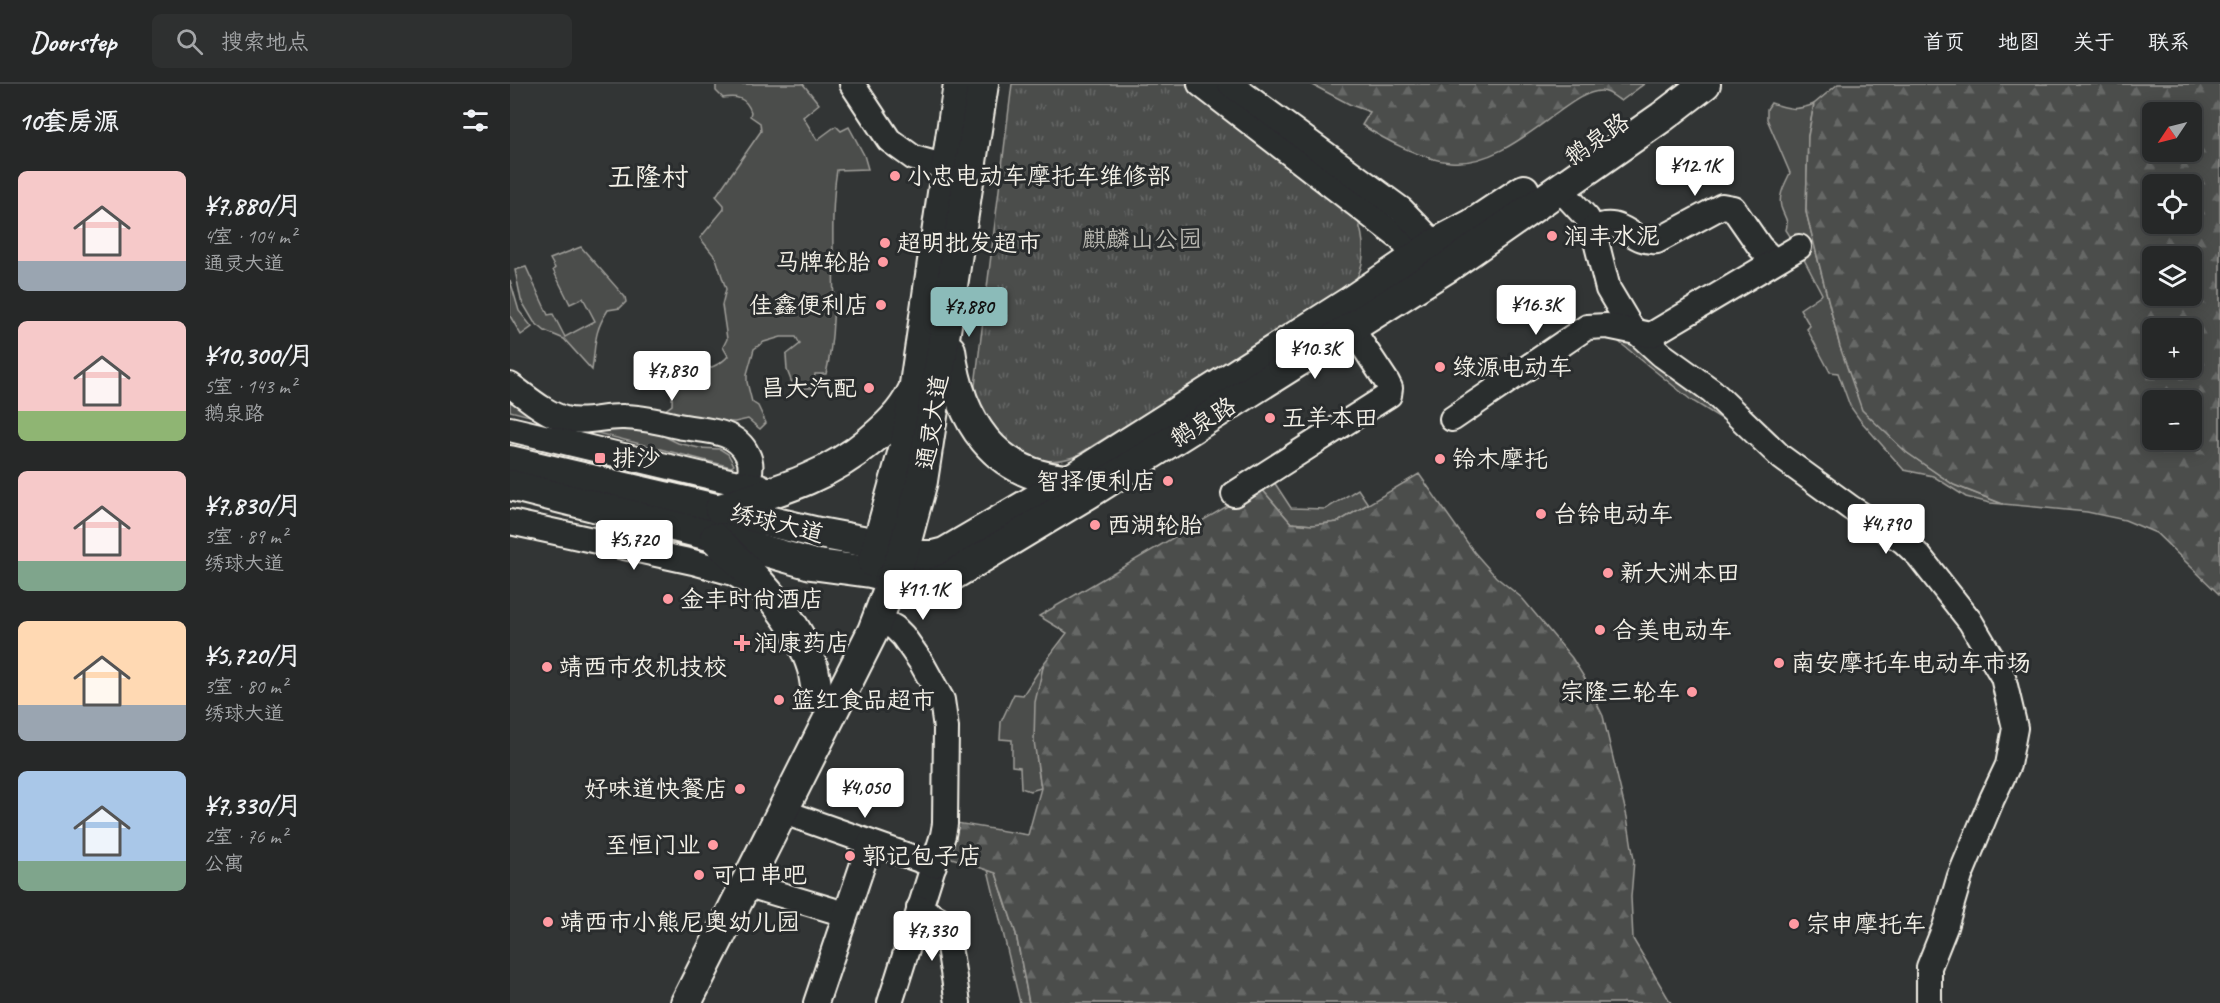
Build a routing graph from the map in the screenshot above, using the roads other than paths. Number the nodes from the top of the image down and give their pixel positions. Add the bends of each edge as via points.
1 (852, 84) edge
2 (959, 84) edge
3 (983, 84) edge
4 (1200, 84) edge
5 (1230, 84) edge
6 (1674, 84) edge
7 (1705, 84) edge
8 (947, 167) junction
9 (1560, 189) junction
10 (1593, 229) junction
11 (1799, 247) dead end
12 (1774, 261) junction
13 (1433, 262) junction
14 (948, 316) junction
15 (1352, 328) junction
16 (1638, 334) junction
17 (510, 385) edge
18 (914, 391) junction
19 (1452, 419) dead end
20 (510, 429) edge
21 (510, 461) edge
22 (1070, 480) junction
23 (745, 484) junction
24 (510, 485) edge
25 (783, 488) junction
26 (1234, 494) dead end
27 (510, 522) edge
28 (716, 523) junction
29 (887, 561) junction
30 (946, 579) junction
31 (768, 596) junction
32 (877, 626) junction
33 (818, 697) junction
34 (781, 811) junction
35 (870, 843) junction
36 (934, 865) junction
37 (745, 884) junction
38 (919, 908) junction
39 (845, 914) junction
40 (672, 1003) edge
41 (687, 1003) edge
42 (816, 1003) edge
43 (890, 1003) edge
44 (958, 1003) edge
45 (1929, 1003) edge

1 - 8 street via 889,141 914,158
2 - 8 main road, 通灵大道
3 - 14 main road, 通灵大道
4 - 13 street
5 - 13 street via 1402,210
6 - 13 main road, 鹅泉路 via 1494,211
7 - 9 main road, 鹅泉路
8 - 18 main road, 通灵大道
9 - 10 street
9 - 13 main road, 鹅泉路
10 - 12 street via 1616,225 1640,239 1657,241 1728,206
10 - 16 street via 1608,288
11 - 12 street
12 - 16 street via 1659,332
13 - 15 main road, 鹅泉路
13 - 22 main road, 鹅泉路
14 - 22 main road via 958,389 977,433 995,453 1021,468
14 - 29 main road, 通灵大道 via 922,482
15 - 26 street via 1387,382 1389,396
15 - 30 main road, 鹅泉路
16 - 19 street via 1606,326 1587,327
16 - 45 street via 1712,391 1781,457 1919,556 1970,621 2003,677 2015,728 2008,765 1960,876 1929,967
17 - 23 street via 541,408 565,419 661,420 726,434 749,457 750,476
18 - 25 main road via 903,411 859,450 821,475
18 - 29 main road, 通灵大道
20 - 23 street
21 - 28 main road, 绣球大道
22 - 29 main road, 鹅泉路 via 945,553
23 - 25 street
24 - 28 main road, 绣球大道
25 - 28 main road
27 - 31 street via 733,573
28 - 29 main road, 绣球大道 via 811,564
28 - 31 main road
29 - 30 main road, 鹅泉路 via 931,584
29 - 32 main road
29 - 33 main road
30 - 32 main road
31 - 33 main road via 805,648
32 - 34 main road
32 - 36 street via 895,628 903,636 942,700 946,728 945,824
33 - 40 main road
34 - 35 street
34 - 37 main road
35 - 36 street
35 - 39 street
36 - 38 street
37 - 39 street
37 - 41 main road
38 - 43 street
38 - 44 street via 939,918 947,934
39 - 42 street

